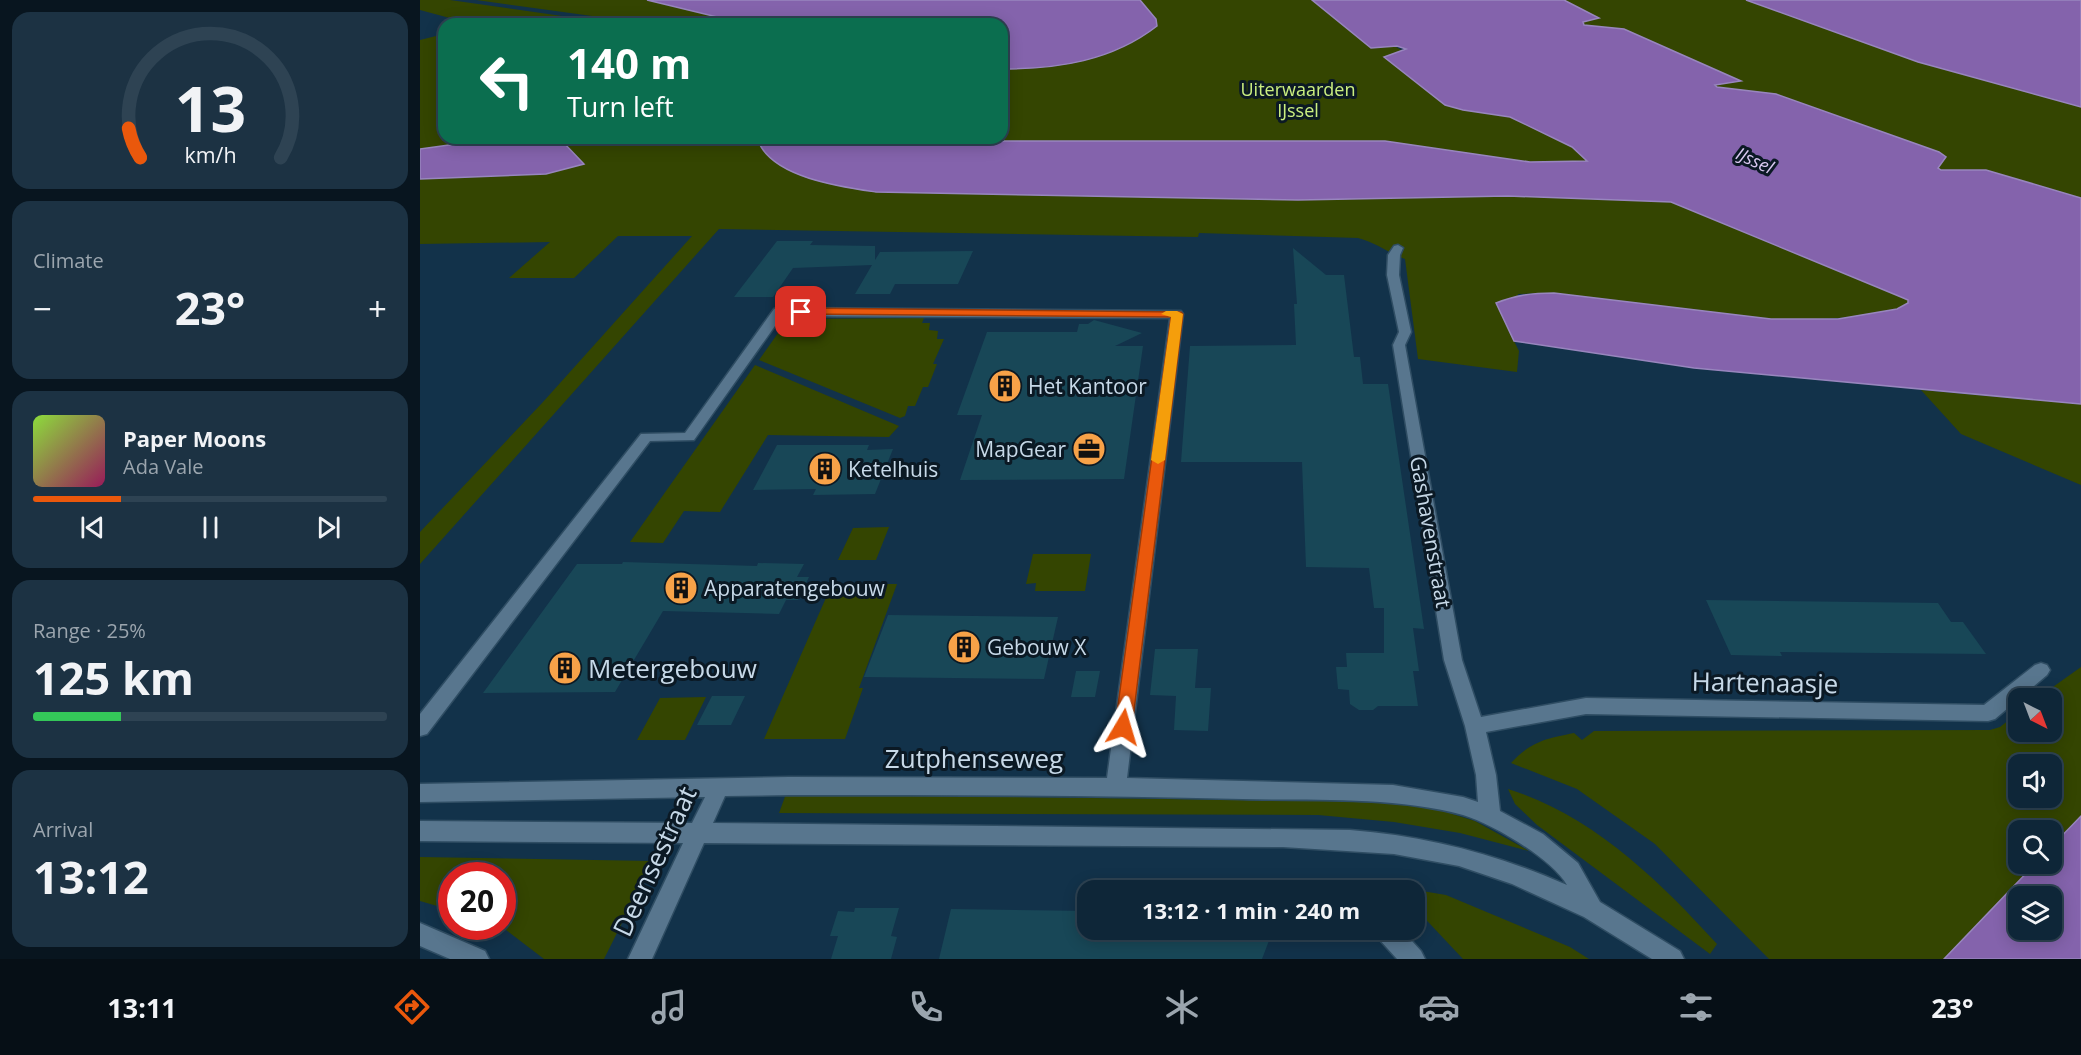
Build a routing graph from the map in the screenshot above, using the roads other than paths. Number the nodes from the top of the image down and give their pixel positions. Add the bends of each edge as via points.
1 (1398, 248) dead end
2 (2041, 670) dead end
3 (1474, 726) junction
4 (420, 728) edge
5 (719, 788) junction
6 (1116, 788) junction
7 (420, 793) edge
8 (1490, 816) junction
9 (420, 831) edge
10 (697, 833) junction
11 (1593, 911) junction
12 (420, 934) edge
13 (1395, 940) edge
14 (477, 959) edge
15 (640, 959) edge
16 (1413, 959) edge
17 (1672, 959) edge

1 - 3 street, Gashavenstraat via 1393,276 1406,332 1400,345 1453,660
2 - 3 street, Hartenaasje via 1988,713 1586,706
3 - 8 street, Gashavenstraat via 1486,775
4 - 6 street via 646,437 689,437 777,312 1177,314
5 - 6 street, Zutphenseweg
5 - 7 street, Zutphenseweg
5 - 10 street, Deensestraat
6 - 8 street, Zutphenseweg via 1393,794 1436,800
8 - 11 street, Zutphenseweg via 1535,841 1570,870
9 - 10 street, Zutphenseweg
10 - 11 street, Zutphenseweg via 1271,836 1366,840 1459,856 1538,885
10 - 15 street, Deensestraat
11 - 17 street, Zutphenseweg
12 - 14 street
13 - 16 street

